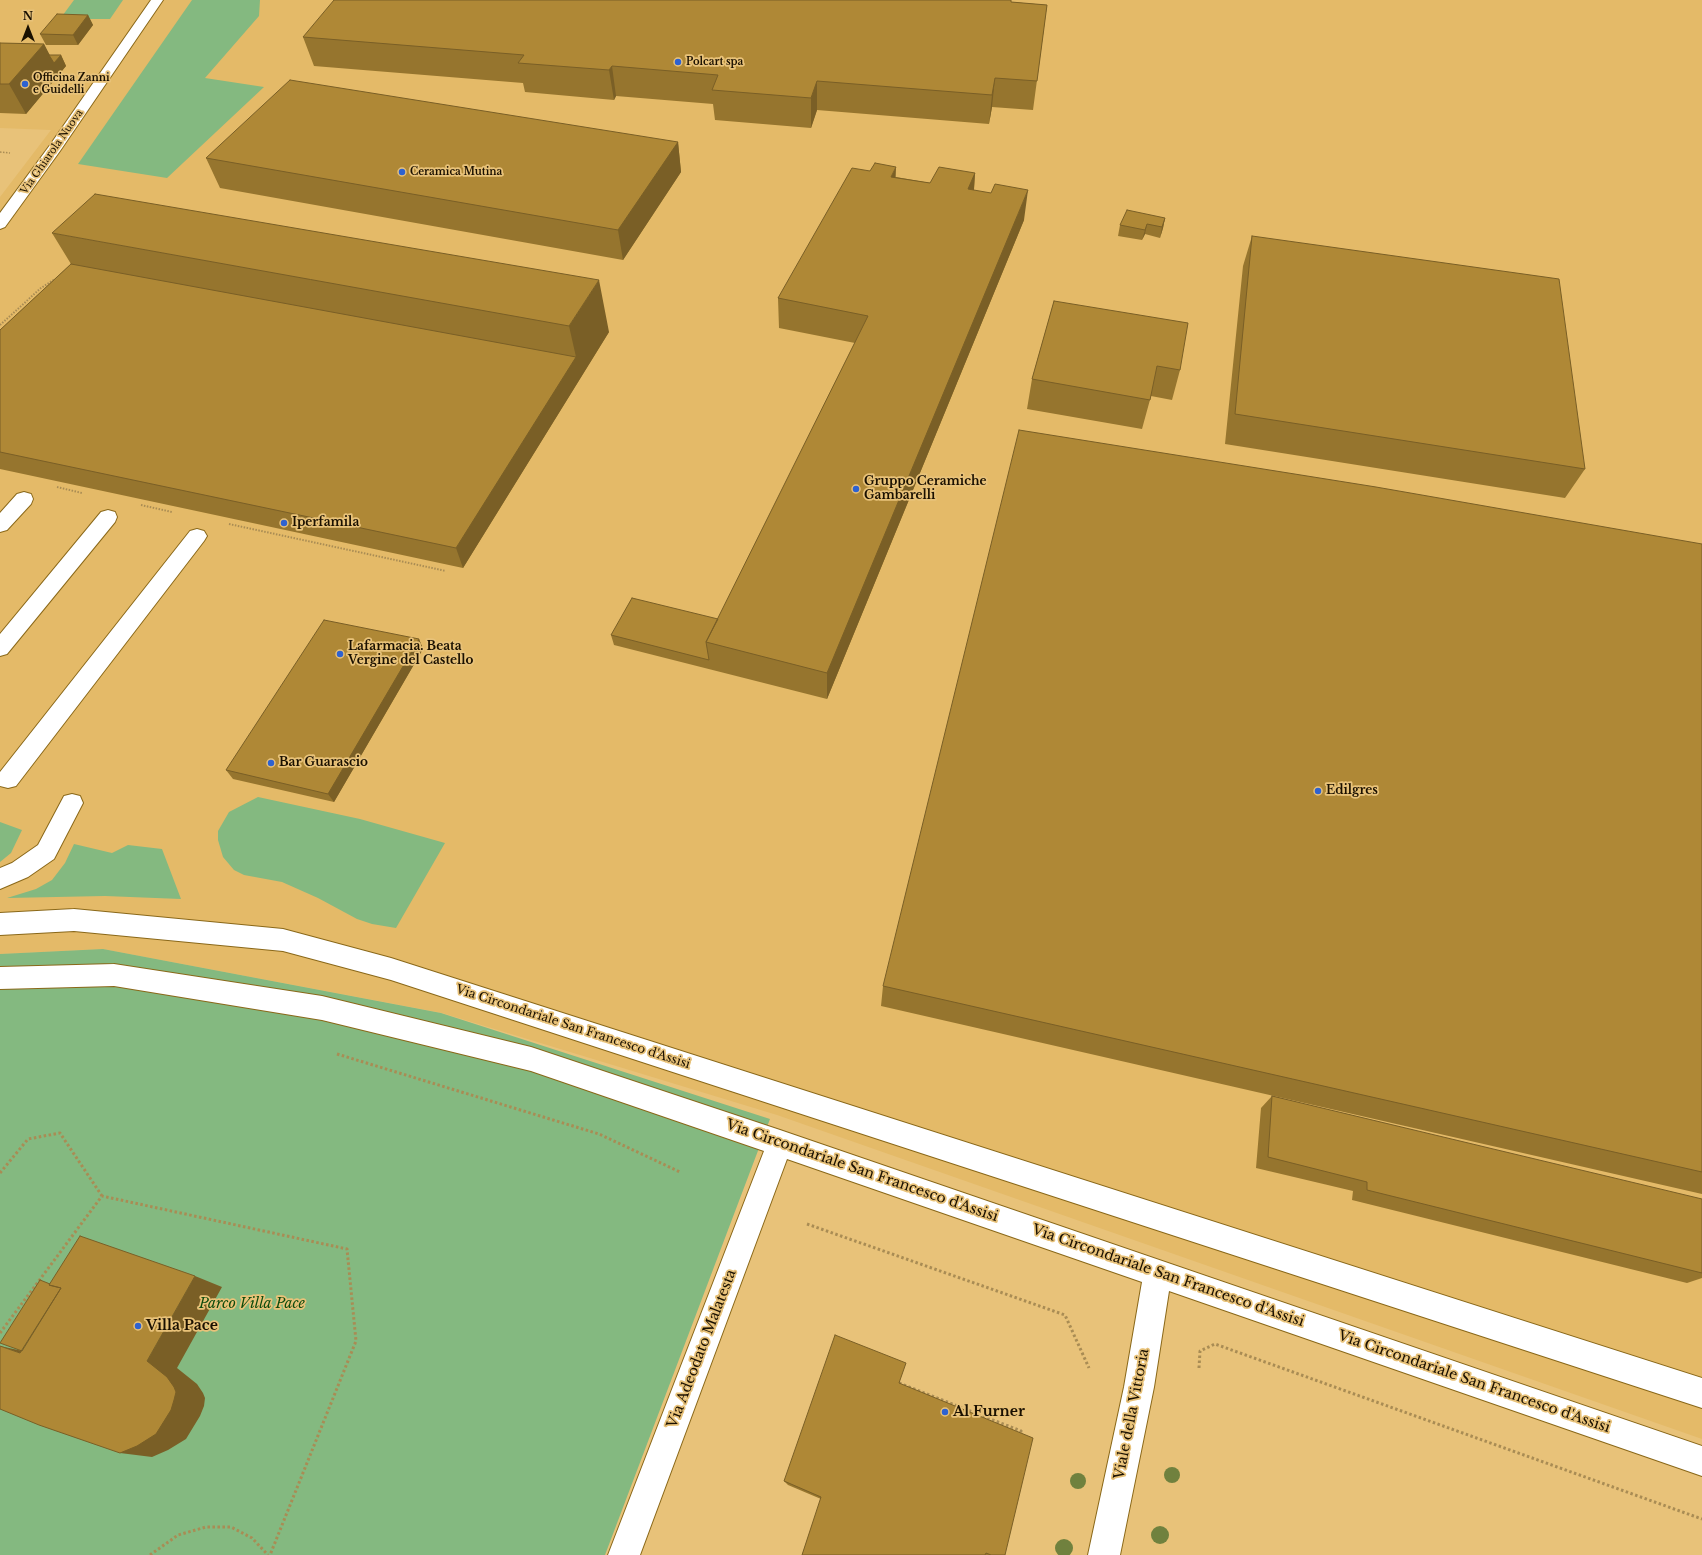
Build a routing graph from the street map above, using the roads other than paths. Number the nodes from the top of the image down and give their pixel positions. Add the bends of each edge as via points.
1 (157, 0) edge
2 (0, 224) edge
3 (24, 499) dead end
4 (108, 517) dead end
5 (0, 525) edge
6 (197, 536) dead end
7 (0, 648) edge
8 (8, 779) dead end
9 (72, 803) dead end
10 (0, 879) edge
11 (0, 924) edge
12 (0, 978) edge
13 (780, 1143) junction
14 (1158, 1273) junction
15 (1702, 1393) edge
16 (1702, 1461) edge
17 (624, 1555) edge
18 (1104, 1555) edge

1 - 2 street, Via Ghiarola Nuova
3 - 5 street
4 - 7 street
6 - 8 street
9 - 10 street via 46,852 20,870
11 - 15 street, Via Circondariale San Francesco d'Assisi via 74,920 283,940 384,967
12 - 13 street, Via Circondariale San Francesco d'Assisi via 114,975 322,1008 531,1059
13 - 14 street, Via Circondariale San Francesco d'Assisi
13 - 17 street, Via Adeodato Malatesta
14 - 16 street, Via Circondariale San Francesco d'Assisi
14 - 18 street, Viale della Vittoria

